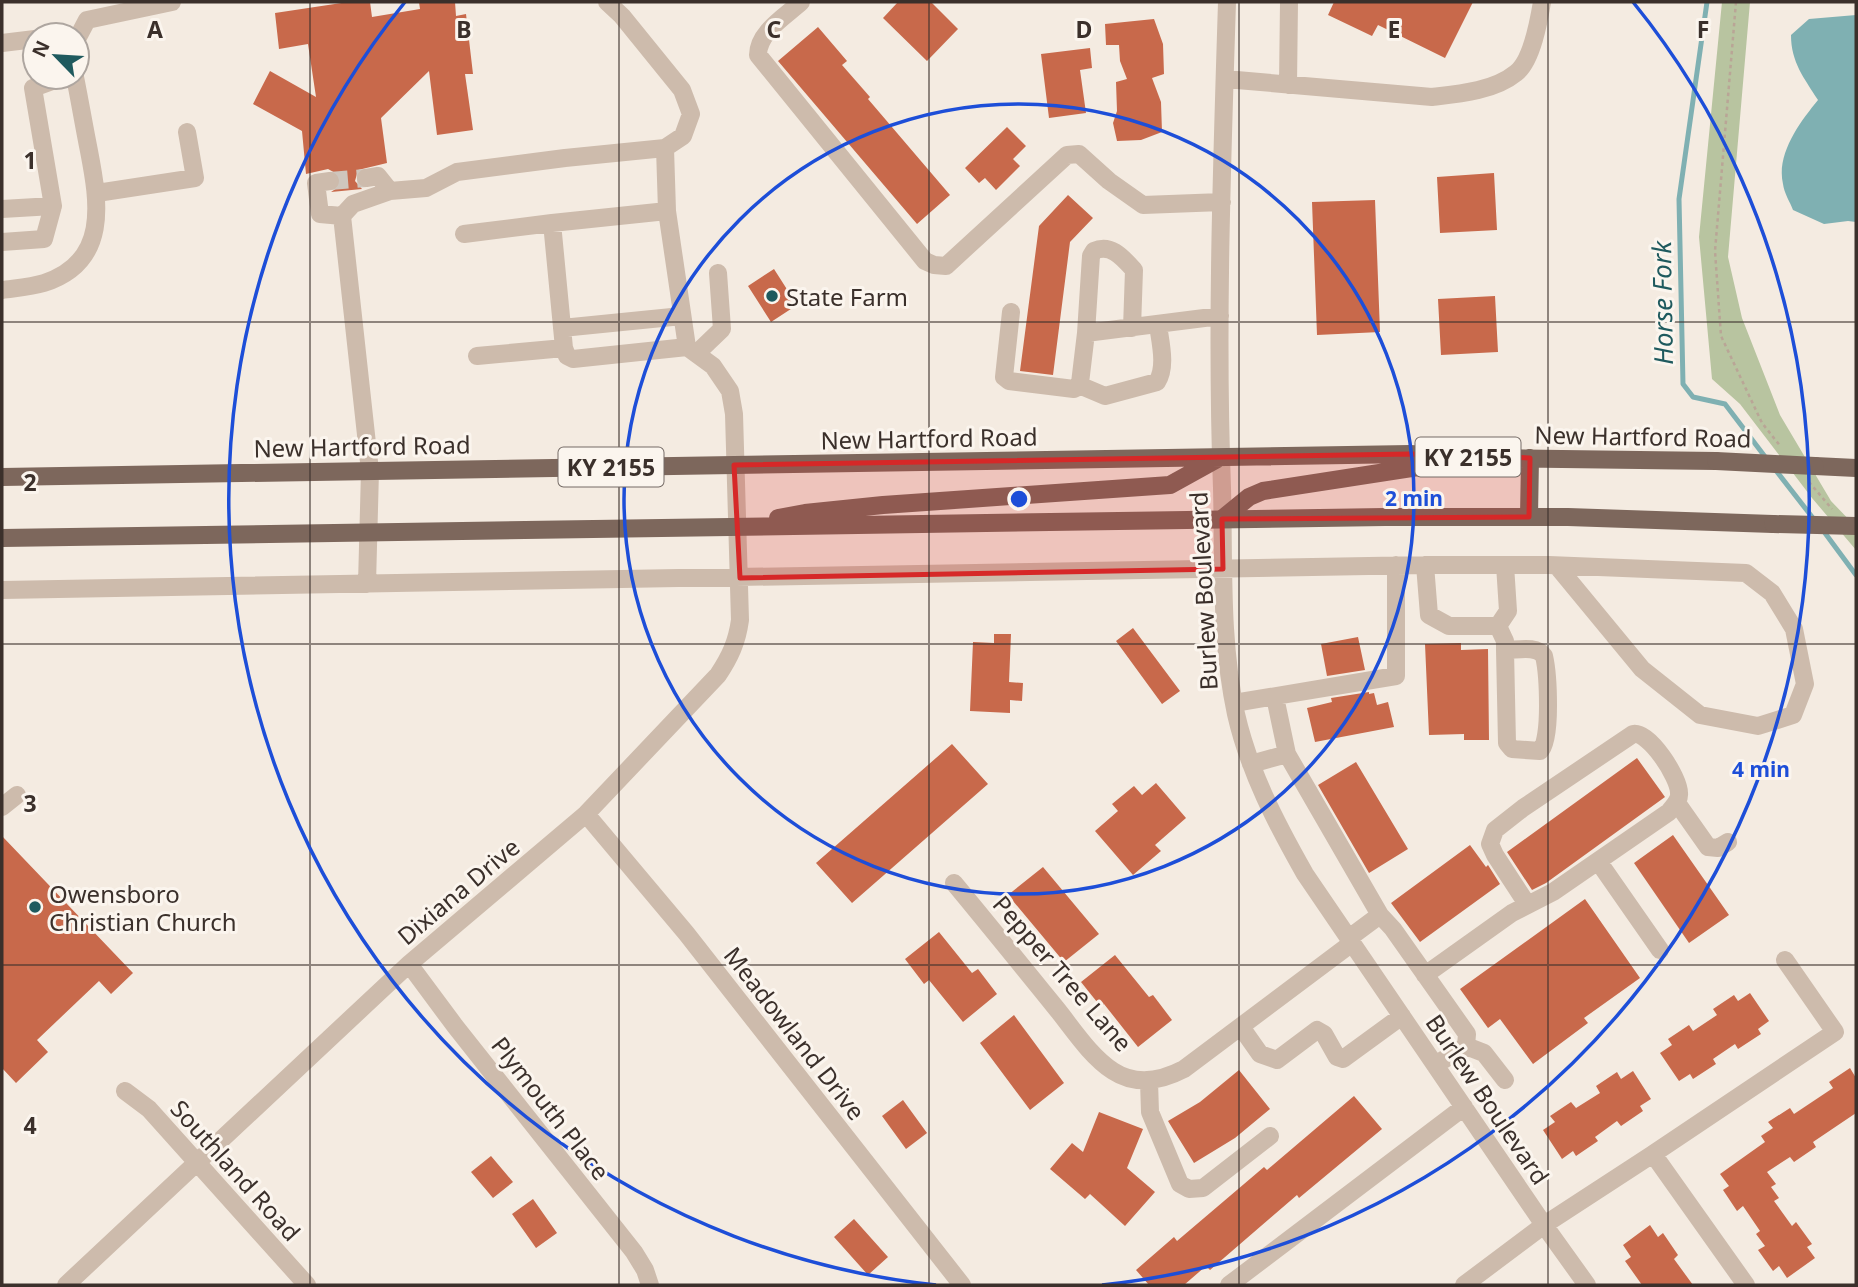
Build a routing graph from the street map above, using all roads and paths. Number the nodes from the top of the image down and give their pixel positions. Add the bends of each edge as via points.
1 (172, 2) edge
2 (607, 2) edge
3 (801, 2) edge
4 (1227, 2) edge
5 (1289, 2) edge
6 (1542, 2) edge
7 (1736, 2) edge
8 (86, 21) edge
9 (21, 39) edge
10 (2, 43) edge
11 (1225, 79) junction
12 (1288, 85) junction
13 (34, 91) edge
14 (78, 91) edge
15 (187, 132) dead end
16 (665, 148) junction
17 (366, 178) tunnel mouth
18 (330, 181) dead end
19 (390, 191) junction
20 (97, 193) junction
21 (1222, 202) junction
22 (53, 206) junction
23 (2, 209) edge
24 (667, 211) junction
25 (342, 216) junction
26 (552, 223) junction
27 (464, 233) dead end
28 (2, 242) edge
29 (718, 273) dead end
30 (2, 289) edge
31 (1011, 312) dead end
32 (682, 316) junction
33 (1220, 316) junction
34 (1158, 324) junction
35 (562, 328) junction
36 (1132, 328) junction
37 (1086, 333) junction
38 (564, 348) junction
39 (692, 350) junction
40 (477, 356) dead end
41 (1079, 385) junction
42 (1785, 452) dead end
43 (1220, 457) junction
44 (1482, 458) junction
45 (1531, 458) junction
46 (734, 465) junction
47 (1856, 468) edge
48 (370, 471) junction
49 (1812, 474) junction
50 (2, 477) edge
51 (1832, 509) dead end
52 (1529, 517) junction
53 (1222, 519) junction
54 (1856, 526) edge
55 (737, 527) junction
56 (367, 533) junction
57 (2, 538) edge
58 (1396, 565) junction
59 (1425, 565) junction
60 (1505, 565) junction
61 (1553, 566) junction
62 (1223, 569) junction
63 (740, 578) junction
64 (367, 584) junction
65 (2, 590) edge
66 (1498, 626) junction
67 (1505, 650) junction
68 (1275, 697) junction
69 (1234, 703) junction
70 (1287, 754) junction
71 (1251, 764) junction
72 (1676, 803) junction
73 (586, 814) junction
74 (1728, 842) dead end
75 (1598, 860) junction
76 (954, 883) dead end
77 (1527, 904) junction
78 (1380, 915) junction
79 (1350, 941) junction
80 (1660, 950) dead end
81 (1785, 960) dead end
82 (409, 964) junction
83 (1425, 975) junction
84 (1402, 1016) junction
85 (1241, 1027) junction
86 (1466, 1046) junction
87 (1435, 1065) junction
88 (1505, 1080) dead end
89 (1149, 1081) junction
90 (125, 1091) dead end
91 (1464, 1107) junction
92 (1270, 1136) dead end
93 (1653, 1154) junction
94 (196, 1163) junction
95 (1544, 1225) junction
96 (66, 1285) edge
97 (307, 1285) edge
98 (650, 1285) edge
99 (962, 1285) edge
100 (1229, 1285) edge
101 (1464, 1285) edge
102 (1587, 1285) edge
103 (1746, 1285) edge

1 - 8 street
2 - 16 street via 682,90 691,114 682,136
3 - 21 street via 763,37 758,55 925,261 946,266 1067,155 1079,154 1143,205
4 - 11 street, Burlew Boulevard
5 - 12 street
6 - 12 street via 1538,33 1519,72 1499,83 1432,97
7 - 42 path via 1714,251 1721,336 1762,423
9 - 10 street
11 - 12 street
11 - 21 street, Burlew Boulevard
13 - 22 street
14 - 20 street
15 - 20 street via 195,178
16 - 19 street via 457,172 426,188
16 - 24 street
17 - 19 street via 378,176
18 - 25 street via 316,183 320,214
19 - 25 street via 353,204
20 - 30 street via 96,229 77,262 45,283
21 - 33 street, Burlew Boulevard
22 - 23 street
22 - 28 street via 44,239
24 - 26 street
24 - 32 street
25 - 48 street
26 - 27 street
26 - 35 street
29 - 39 street via 722,329
31 - 41 street via 1003,377 1010,382
32 - 35 street
32 - 39 street
33 - 34 street
33 - 43 street, Burlew Boulevard
34 - 36 street
34 - 41 street via 1162,367 1157,382 1105,396
35 - 38 street
36 - 37 street
36 - 37 street via 1134,270 1115,251 1104,248 1091,256
37 - 41 street
38 - 39 street via 573,359
38 - 40 street
39 - 46 street, Dixiana Drive via 713,366 730,391
43 - 44 main road, New Hartford Road / KY 2155 via 1410,454
43 - 46 main road, New Hartford Road / KY 2155
43 - 53 street, Burlew Boulevard
43 - 55 main road via 1170,485 883,505 805,513
44 - 45 main road, New Hartford Road / KY 2155
44 - 53 main road via 1263,491
45 - 49 main road, New Hartford Road / KY 2155, bridge via 1716,461
45 - 52 main road
46 - 48 main road, New Hartford Road / KY 2155
46 - 55 street, Dixiana Drive
47 - 49 main road, New Hartford Road / KY 2155
48 - 50 main road, New Hartford Road / KY 2155
48 - 56 street
49 - 51 path
52 - 53 main road
52 - 54 main road, bridge
53 - 55 main road
53 - 62 street, Burlew Boulevard
55 - 56 main road
55 - 63 street, Dixiana Drive
56 - 57 main road
56 - 64 street
58 - 59 street
58 - 62 street
58 - 68 street via 1396,677
59 - 60 street
59 - 66 street via 1429,615 1448,626
60 - 61 street
60 - 66 street via 1508,611
61 - 61 street via 1746,573 1772,593 1794,629 1805,684 1793,715 1758,726 1700,715 1642,669
62 - 63 street
62 - 69 street, Burlew Boulevard
63 - 64 street
63 - 73 street, Dixiana Drive via 740,620 730,657
64 - 65 street
66 - 67 street
67 - 67 street via 1507,743 1512,749 1540,751 1548,730 1544,656 1535,649
68 - 69 street
68 - 70 street
69 - 71 street, Burlew Boulevard
70 - 71 street
70 - 78 street
71 - 79 street, Burlew Boulevard via 1282,834
72 - 74 street via 1708,847
72 - 75 street
72 - 77 street via 1679,792 1672,773 1652,744 1633,734 1523,808 1495,830 1490,844
73 - 82 street, Dixiana Drive
73 - 99 street, Meadowland Drive via 686,933
75 - 77 street
75 - 80 street
76 - 89 street, Pepper Tree Lane via 1100,1061 1131,1079
77 - 83 street
78 - 79 street
78 - 83 street
79 - 84 street, Burlew Boulevard
79 - 85 street
81 - 93 street via 1835,1032
82 - 94 street, Dixiana Drive
82 - 98 street, Plymouth Place via 634,1252
83 - 86 street via 1467,1034
84 - 85 street via 1343,1059 1317,1030 1277,1060 1259,1054
84 - 87 street, Burlew Boulevard
85 - 89 street via 1184,1069
86 - 87 street
86 - 88 street via 1484,1053
87 - 91 street, Burlew Boulevard
89 - 92 street via 1150,1112 1180,1184 1189,1189 1203,1188
90 - 94 street, Southland Road via 149,1109
91 - 95 street, Burlew Boulevard
91 - 100 street
93 - 95 street
93 - 103 street
94 - 96 street, Dixiana Drive
94 - 97 street, Southland Road
95 - 101 street
95 - 102 street, Burlew Boulevard

